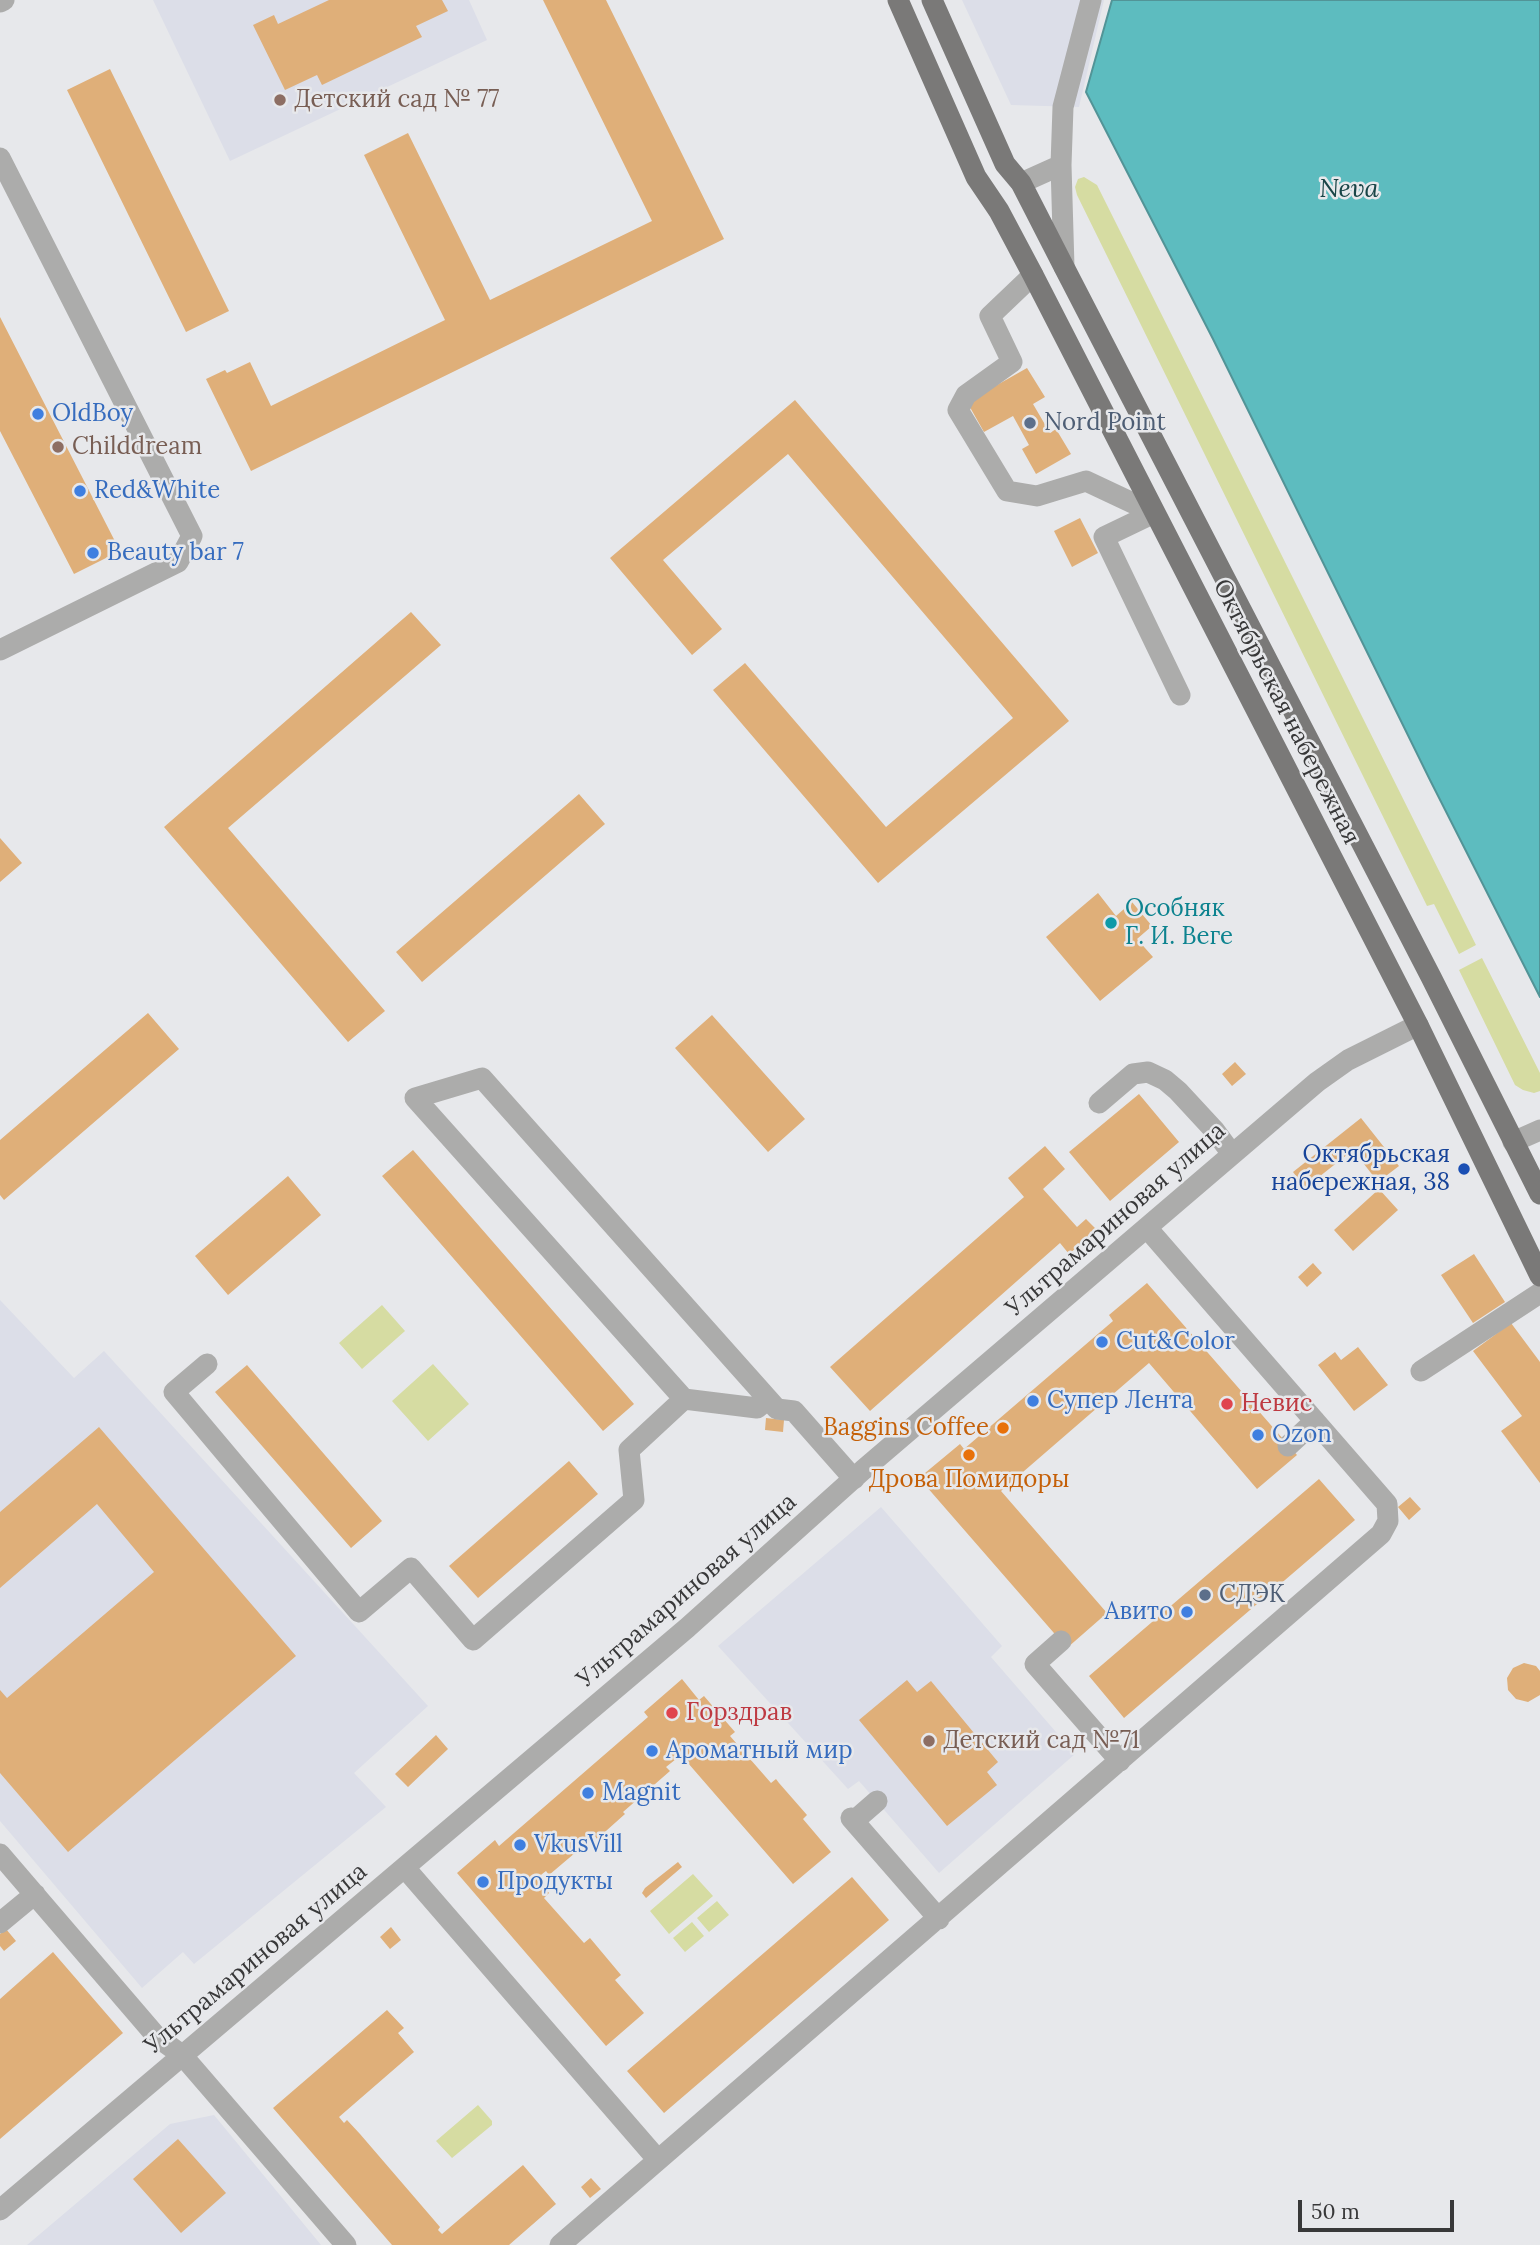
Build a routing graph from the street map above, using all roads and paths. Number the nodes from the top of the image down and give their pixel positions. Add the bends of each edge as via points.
1 (898, 0) edge
2 (932, 0) edge
3 (1091, 0) edge
4 (0, 158) edge
5 (1061, 165) junction
6 (1021, 183) junction
7 (1064, 267) junction
8 (1033, 275) junction
9 (1154, 513) junction
10 (0, 650) edge
11 (1181, 695) dead end
12 (1418, 1025) junction
13 (1099, 1103) dead end
14 (1540, 1130) edge
15 (1513, 1142) junction
16 (1232, 1154) junction
17 (1540, 1194) edge
18 (1147, 1228) junction
19 (1540, 1276) edge
20 (1540, 1293) edge
21 (207, 1364) dead end
22 (1421, 1371) dead end
23 (684, 1399) junction
24 (768, 1399) junction
25 (1315, 1421) junction
26 (1289, 1446) dead end
27 (854, 1479) junction
28 (1061, 1641) dead end
29 (1120, 1761) junction
30 (877, 1801) dead end
31 (0, 1854) edge
32 (405, 1868) junction
33 (47, 1898) junction
34 (939, 1919) junction
35 (0, 1923) edge
36 (182, 2055) junction
37 (658, 2160) junction
38 (0, 2210) edge
39 (346, 2245) edge
40 (560, 2245) edge

1 - 8 main road, Октябрьская набережная via 976,177
2 - 6 main road, Октябрьская набережная via 1005,164
3 - 5 street via 1063,107
4 - 10 street via 191,536 178,562
5 - 6 street
5 - 7 street
6 - 7 main road, Октябрьская набережная
7 - 15 main road, Октябрьская набережная
8 - 9 main road, Октябрьская набережная
8 - 9 street via 990,316 1012,362 966,396 958,410 1007,491 1037,496 1086,481
9 - 11 street via 1104,537
9 - 12 main road, Октябрьская набережная
12 - 16 street, Ультрамариновая улица via 1317,1082
12 - 19 main road, Октябрьская набережная
13 - 16 street via 1133,1074 1149,1072 1178,1091
14 - 15 street
15 - 17 main road, Октябрьская набережная
16 - 18 street, Ультрамариновая улица
18 - 25 street
18 - 27 street, Ультрамариновая улица
20 - 22 street
21 - 23 street via 174,1392 359,1612 411,1568 473,1640 634,1500 628,1450
23 - 24 street via 757,1408
23 - 24 street via 415,1098 482,1078
24 - 27 street via 777,1409 794,1411
25 - 26 street
25 - 29 street via 1387,1504 1388,1521 1381,1534
27 - 32 street, Ультрамариновая улица
28 - 29 street via 1035,1664
29 - 34 street
30 - 34 street via 853,1819
31 - 33 street
32 - 36 street, Ультрамариновая улица
32 - 37 street
33 - 35 street
33 - 36 street via 157,2038
34 - 37 street
36 - 38 street, Ультрамариновая улица
36 - 39 street
37 - 40 street

